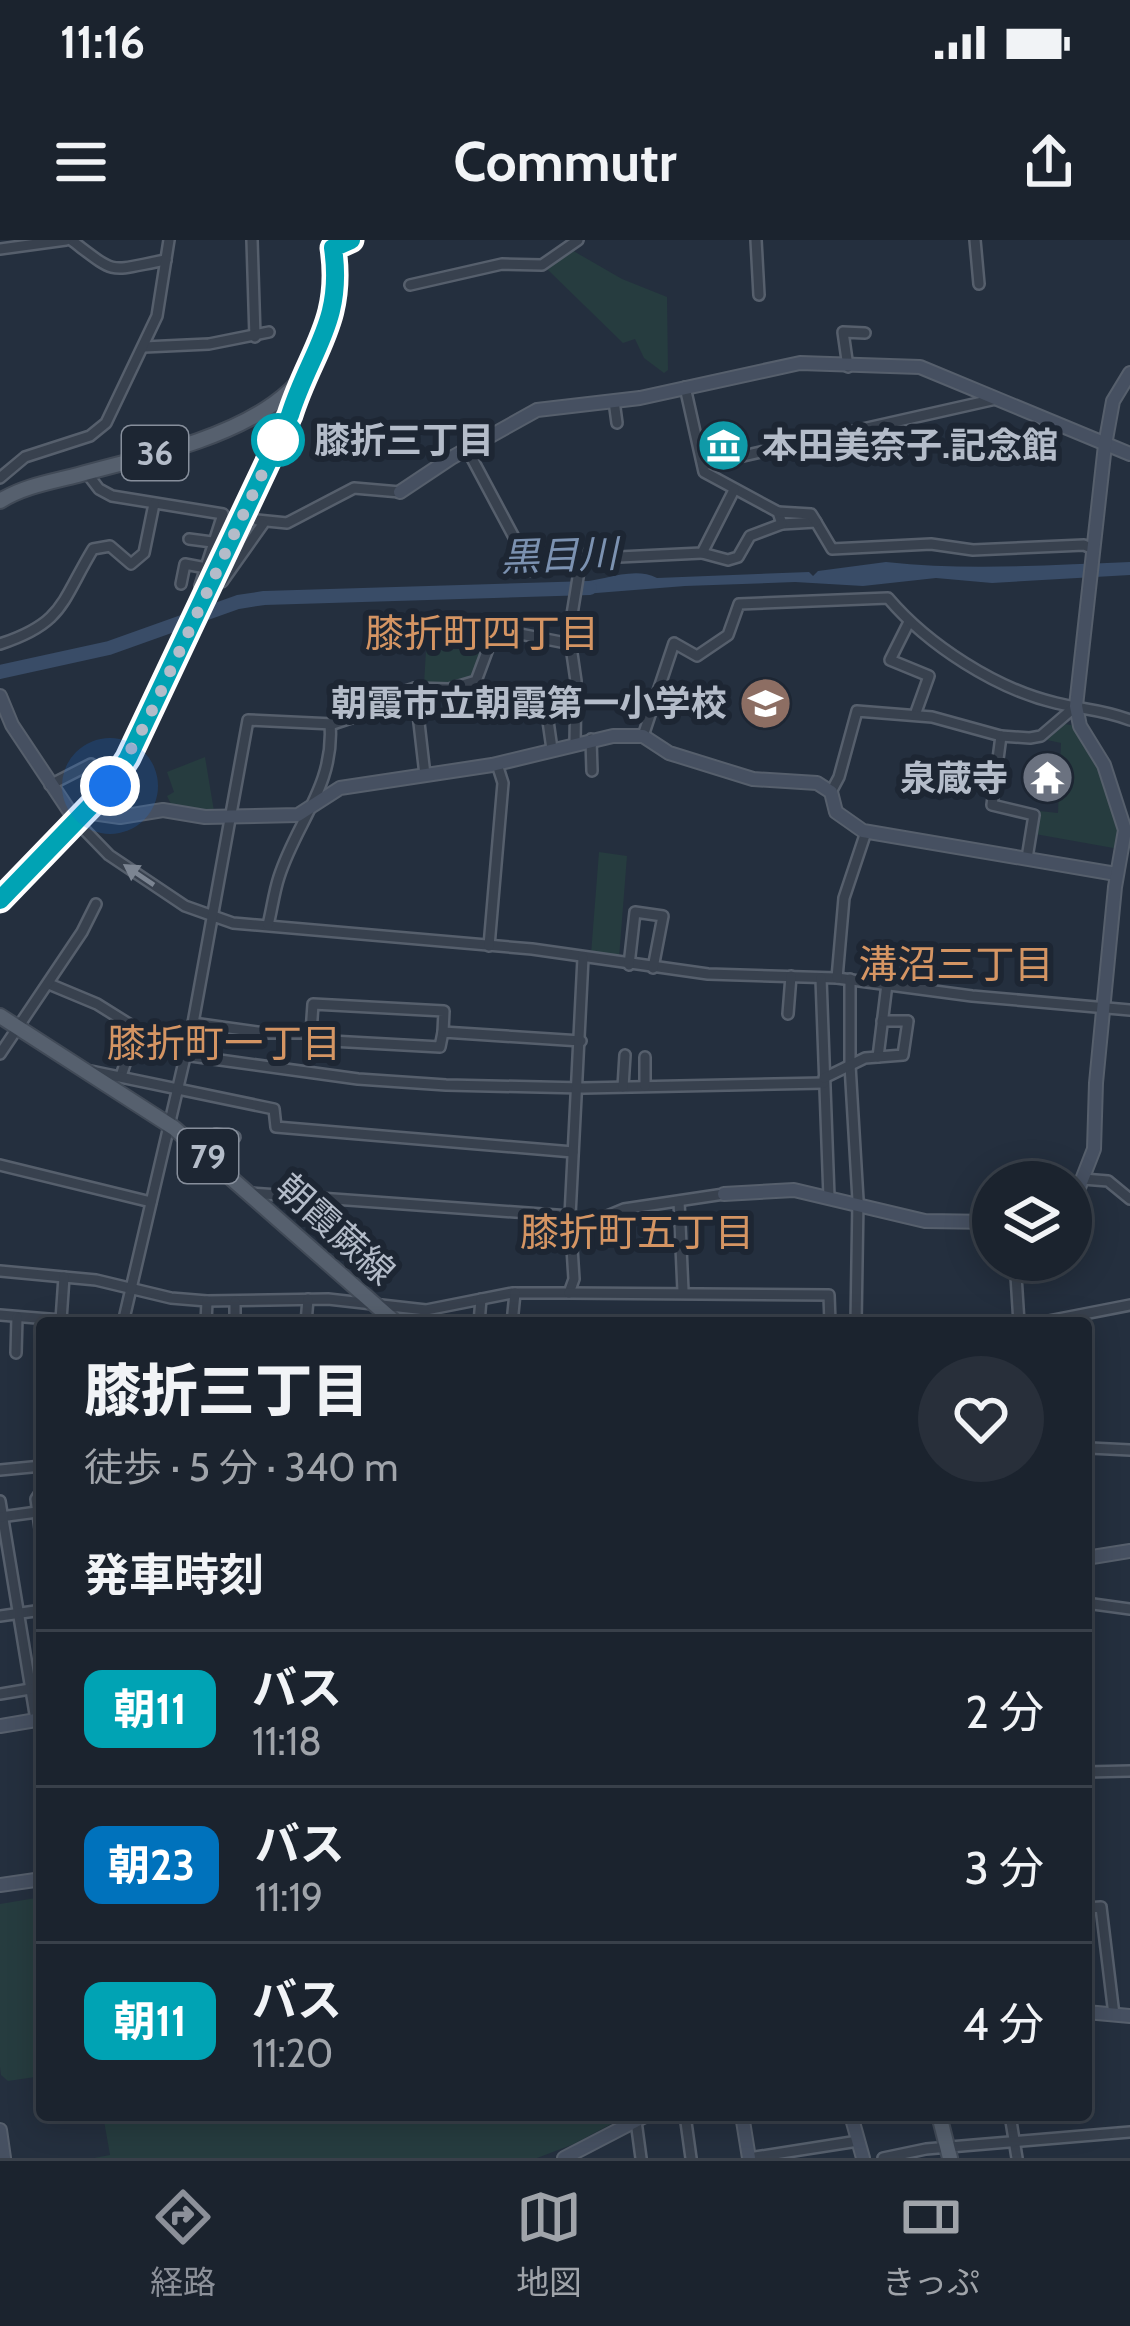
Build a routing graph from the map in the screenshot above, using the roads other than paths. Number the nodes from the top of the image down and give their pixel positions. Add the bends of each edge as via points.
1 (69, 240) edge
2 (170, 240) edge
3 (252, 240) edge
4 (351, 240) edge
5 (578, 240) edge
6 (756, 240) edge
7 (975, 240) edge
8 (34, 243) edge
9 (332, 244) edge
10 (6, 246) edge
11 (166, 260) junction
12 (979, 284) dead end
13 (410, 285) dead end
14 (760, 295) dead end
15 (269, 332) dead end
16 (865, 333) dead end
17 (255, 337) junction
18 (144, 346) junction
19 (848, 367) junction
20 (1130, 374) edge
21 (300, 384) junction
22 (686, 387) junction
23 (996, 399) junction
24 (614, 401) junction
25 (275, 405) junction
26 (290, 415) junction
27 (616, 423) dead end
28 (1105, 445) junction
29 (467, 449) junction
30 (1130, 454) edge
31 (703, 465) junction
32 (86, 472) junction
33 (0, 478) edge
34 (734, 490) junction
35 (400, 492) joint
36 (0, 501) edge
37 (154, 504) junction
38 (778, 512) junction
39 (816, 522) junction
40 (782, 524) junction
41 (189, 539) dead end
42 (212, 542) junction
43 (1093, 549) junction
44 (702, 553) junction
45 (206, 568) junction
46 (532, 571) dead end
47 (181, 584) dead end
48 (208, 587) junction
49 (909, 622) junction
50 (497, 626) junction
51 (426, 628) dead end
52 (0, 644) edge
53 (571, 644) junction
54 (415, 688) junction
55 (576, 695) junction
56 (0, 696) edge
57 (1076, 706) junction
58 (916, 715) junction
59 (1130, 720) edge
60 (329, 724) junction
61 (6, 726) edge
62 (643, 736) junction
63 (1001, 736) junction
64 (591, 739) junction
65 (575, 743) junction
66 (552, 749) junction
67 (53, 759) dead end
68 (92, 764) dead end
69 (497, 764) junction
70 (38, 766) junction
71 (592, 771) dead end
72 (425, 775) junction
73 (50, 785) junction
74 (831, 792) junction
75 (314, 805) junction
76 (231, 815) junction
77 (81, 817) junction
78 (866, 832) junction
79 (1127, 844) edge
80 (1028, 858) junction
81 (1120, 884) edge
82 (0, 900) edge
83 (95, 904) dead end
84 (212, 916) junction
85 (268, 925) junction
86 (489, 946) junction
87 (583, 958) junction
88 (629, 965) junction
89 (652, 968) junction
90 (790, 976) junction
91 (821, 978) junction
92 (837, 978) junction
93 (850, 979) junction
94 (886, 983) junction
95 (49, 984) junction
96 (1106, 1009) junction
97 (1130, 1010) edge
98 (788, 1014) dead end
99 (0, 1016) edge
100 (883, 1021) junction
101 (194, 1023) junction
102 (20, 1028) junction
103 (443, 1032) junction
104 (311, 1034) junction
105 (133, 1040) junction
106 (581, 1041) junction
107 (0, 1054) edge
108 (185, 1054) junction
109 (625, 1055) dead end
110 (645, 1057) dead end
111 (878, 1057) junction
112 (850, 1065) junction
113 (86, 1071) junction
114 (121, 1076) junction
115 (824, 1080) junction
116 (645, 1086) junction
117 (623, 1087) junction
118 (576, 1088) junction
119 (178, 1090) junction
120 (170, 1125) junction
121 (226, 1136) dead end
122 (573, 1152) junction
123 (1090, 1161) edge
124 (0, 1165) edge
125 (220, 1165) junction
126 (1092, 1180) edge
127 (251, 1193) junction
128 (724, 1194) joint
129 (829, 1197) junction
130 (1130, 1198) edge
131 (679, 1201) junction
132 (151, 1202) junction
133 (858, 1205) junction
134 (570, 1216) junction
135 (972, 1222) edge
136 (571, 1231) junction
137 (0, 1271) edge
138 (64, 1276) junction
139 (1016, 1281) edge
140 (131, 1287) junction
141 (683, 1291) junction
142 (515, 1293) junction
143 (569, 1293) junction
144 (308, 1299) junction
145 (481, 1299) junction
146 (207, 1301) junction
147 (236, 1302) junction
148 (376, 1304) junction
149 (1130, 1305) edge
150 (0, 1315) edge
151 (17, 1317) junction
152 (62, 1317) edge
153 (124, 1317) edge
154 (206, 1317) edge
155 (235, 1317) edge
156 (306, 1317) edge
157 (389, 1317) edge
158 (480, 1317) edge
159 (513, 1317) edge
160 (830, 1317) edge
161 (856, 1317) edge
162 (1019, 1317) edge
163 (1069, 1317) edge
164 (36, 1318) edge
165 (16, 1353) dead end
166 (1092, 1448) edge
167 (1130, 1450) edge
168 (36, 1467) edge
169 (0, 1470) edge
170 (0, 1501) edge
171 (36, 1512) edge
172 (1, 1517) edge
173 (1130, 1551) edge
174 (1092, 1557) edge
175 (1092, 1604) edge
176 (1130, 1609) edge
177 (36, 1611) edge
178 (19, 1613) junction
179 (0, 1616) edge
180 (36, 1684) edge
181 (36, 1688) edge
182 (0, 1694) edge
183 (36, 1720) edge
184 (0, 1726) edge
185 (1130, 1771) edge
186 (1092, 1772) edge
187 (36, 1880) edge
188 (0, 1885) edge
189 (1092, 1908) edge
190 (1108, 2014) junction
191 (1092, 2015) edge
192 (1130, 2015) edge
193 (635, 2121) edge
194 (641, 2121) edge
195 (686, 2121) edge
196 (743, 2121) edge
197 (853, 2121) edge
198 (941, 2121) edge
199 (1011, 2121) edge
200 (0, 2130) edge
201 (1130, 2132) edge
202 (858, 2141) junction
203 (1014, 2142) junction
204 (949, 2153) edge
205 (804, 2154) edge
206 (4, 2158) edge
207 (565, 2158) edge
208 (641, 2158) edge
209 (692, 2158) edge
210 (749, 2158) edge
211 (862, 2158) edge
212 (883, 2158) edge
213 (1017, 2158) edge

1 - 8 street
1 - 11 street via 112,269
2 - 11 street
3 - 17 street
4 - 9 main road, 36
5 - 13 street via 542,265 502,264
6 - 14 street
7 - 12 street
8 - 10 street
9 - 21 main road, 36 via 327,332
11 - 18 street
15 - 17 street
16 - 19 street via 843,332
17 - 18 street
18 - 33 street via 104,426 25,458
19 - 22 street via 800,363
19 - 23 street via 920,368
20 - 28 street via 1113,400
21 - 25 main road, 36
21 - 26 street
22 - 24 street
22 - 31 street
23 - 28 street
23 - 31 street
24 - 27 street
24 - 29 street via 537,410
25 - 26 street
25 - 32 main road, 36 via 236,429
26 - 48 street
28 - 30 street
28 - 43 street
29 - 35 street
29 - 46 street
31 - 34 street
32 - 36 main road, 36
32 - 37 street via 105,494
34 - 38 street
34 - 44 street
35 - 48 street via 354,488 287,523 260,522 222,582
37 - 42 street via 224,514
37 - 52 street via 144,553 131,563 110,546 93,549 55,617
38 - 39 street via 811,514
38 - 40 street
39 - 40 street
39 - 43 street via 832,549
40 - 44 street via 750,536 738,557
41 - 42 street
42 - 45 street
43 - 57 street
44 - 53 street via 589,552 581,559
45 - 47 street via 185,565
45 - 48 street via 200,586
48 - 77 street via 128,758
49 - 57 street via 1001,681
49 - 58 street via 890,660 929,676
49 - 62 street via 888,598 739,604 728,635 697,656 674,644
50 - 51 street
50 - 53 street
50 - 54 street via 476,681
53 - 55 street
54 - 60 street
54 - 72 street
55 - 65 street
55 - 66 street via 545,700
56 - 61 street
57 - 59 street
57 - 63 street via 1041,736
57 - 79 street
58 - 63 street
58 - 74 street via 857,712
60 - 75 street via 332,752
60 - 76 street via 248,721
61 - 70 street
62 - 64 street
62 - 74 street via 669,753 753,779 818,783
63 - 80 street via 992,805 1034,815
64 - 65 street
64 - 71 street
65 - 66 street
66 - 69 street
67 - 70 street
68 - 73 street
69 - 72 street
69 - 86 street via 503,783
70 - 73 street
72 - 75 street via 340,788
73 - 77 street
74 - 78 street via 836,812
75 - 76 street via 298,815
75 - 85 street via 278,877
76 - 77 street
76 - 84 street
77 - 82 street
84 -> 77 street via 109,855
78 - 80 street
78 - 92 street via 844,898
79 - 81 street
80 - 81 street
81 - 96 street
83 - 95 street
84 - 85 street
84 - 101 street
85 - 86 street
86 - 87 street
87 - 88 street
87 - 106 street
88 - 89 street
88 - 89 street via 635,911 663,916
89 - 90 street
90 - 91 street
90 - 98 street
91 - 92 street
91 - 115 street
92 - 93 street
93 - 94 street
93 - 112 street
94 - 96 street
94 - 100 street
95 - 102 street
95 - 105 street via 129,1024
96 - 97 street
96 - 123 street
99 - 102 main road, 朝霞蕨線 / 79
100 - 111 street
100 - 111 street via 908,1021 904,1055
101 - 104 street
101 - 108 street
102 - 107 street
102 - 113 main road, 朝霞蕨線 / 79
103 - 104 street via 440,1047
103 - 104 street via 444,1011 314,1004
103 - 106 street
105 - 108 street
105 - 114 street
106 - 118 street
108 - 118 street via 381,1081
108 - 119 street
109 - 117 street
110 - 116 street
111 - 112 street
112 - 115 street
112 - 133 street
113 - 114 street
113 - 120 main road, 朝霞蕨線 / 79
114 - 119 street
115 - 116 street
115 - 129 street
116 - 117 street
117 - 118 street
118 - 122 street
119 - 120 street
119 - 122 street via 274,1108 276,1127
120 - 125 main road, 朝霞蕨線 / 79
120 - 132 street
121 - 125 street
122 - 134 street
124 - 132 street
125 - 127 main road, 朝霞蕨線 / 79
126 - 130 street
127 - 134 street
127 - 148 main road, 朝霞蕨線 / 79
128 - 129 street via 773,1189
128 - 131 street
129 - 133 street
131 - 136 street via 624,1209
131 - 141 street
132 - 140 street
133 - 135 street via 925,1221
133 - 161 street
134 - 136 street
136 - 143 street
137 - 138 street
138 - 140 street
138 - 152 street
139 - 162 street
140 - 146 street
140 - 153 street
141 - 143 street
141 - 160 street via 829,1295
142 - 143 street
142 - 145 street
142 - 159 street
144 - 147 street
144 - 148 street
144 - 156 street
145 - 148 street via 426,1310
145 - 158 street
146 - 147 street
146 - 154 street
147 - 155 street
148 - 157 main road, 朝霞蕨線 / 79
149 - 163 street
150 - 151 street
151 - 164 street
151 - 165 street
166 - 167 street
168 - 169 street
170 - 172 street
171 - 172 street
172 - 178 street
173 - 174 street
175 - 176 street
177 - 178 street
178 - 179 street
178 - 180 street
181 - 182 street
183 - 184 street
185 - 186 street
187 - 188 street
189 - 190 street via 1101,1907
190 - 191 street
190 - 192 street
193 - 207 street
194 - 208 street
195 - 209 street
196 - 210 street
197 - 202 street
198 - 204 main road
199 - 203 street
200 - 206 street
201 - 203 street
202 - 205 street
202 - 211 street
203 - 204 street
203 - 213 street
204 - 212 street
205 - 210 street

